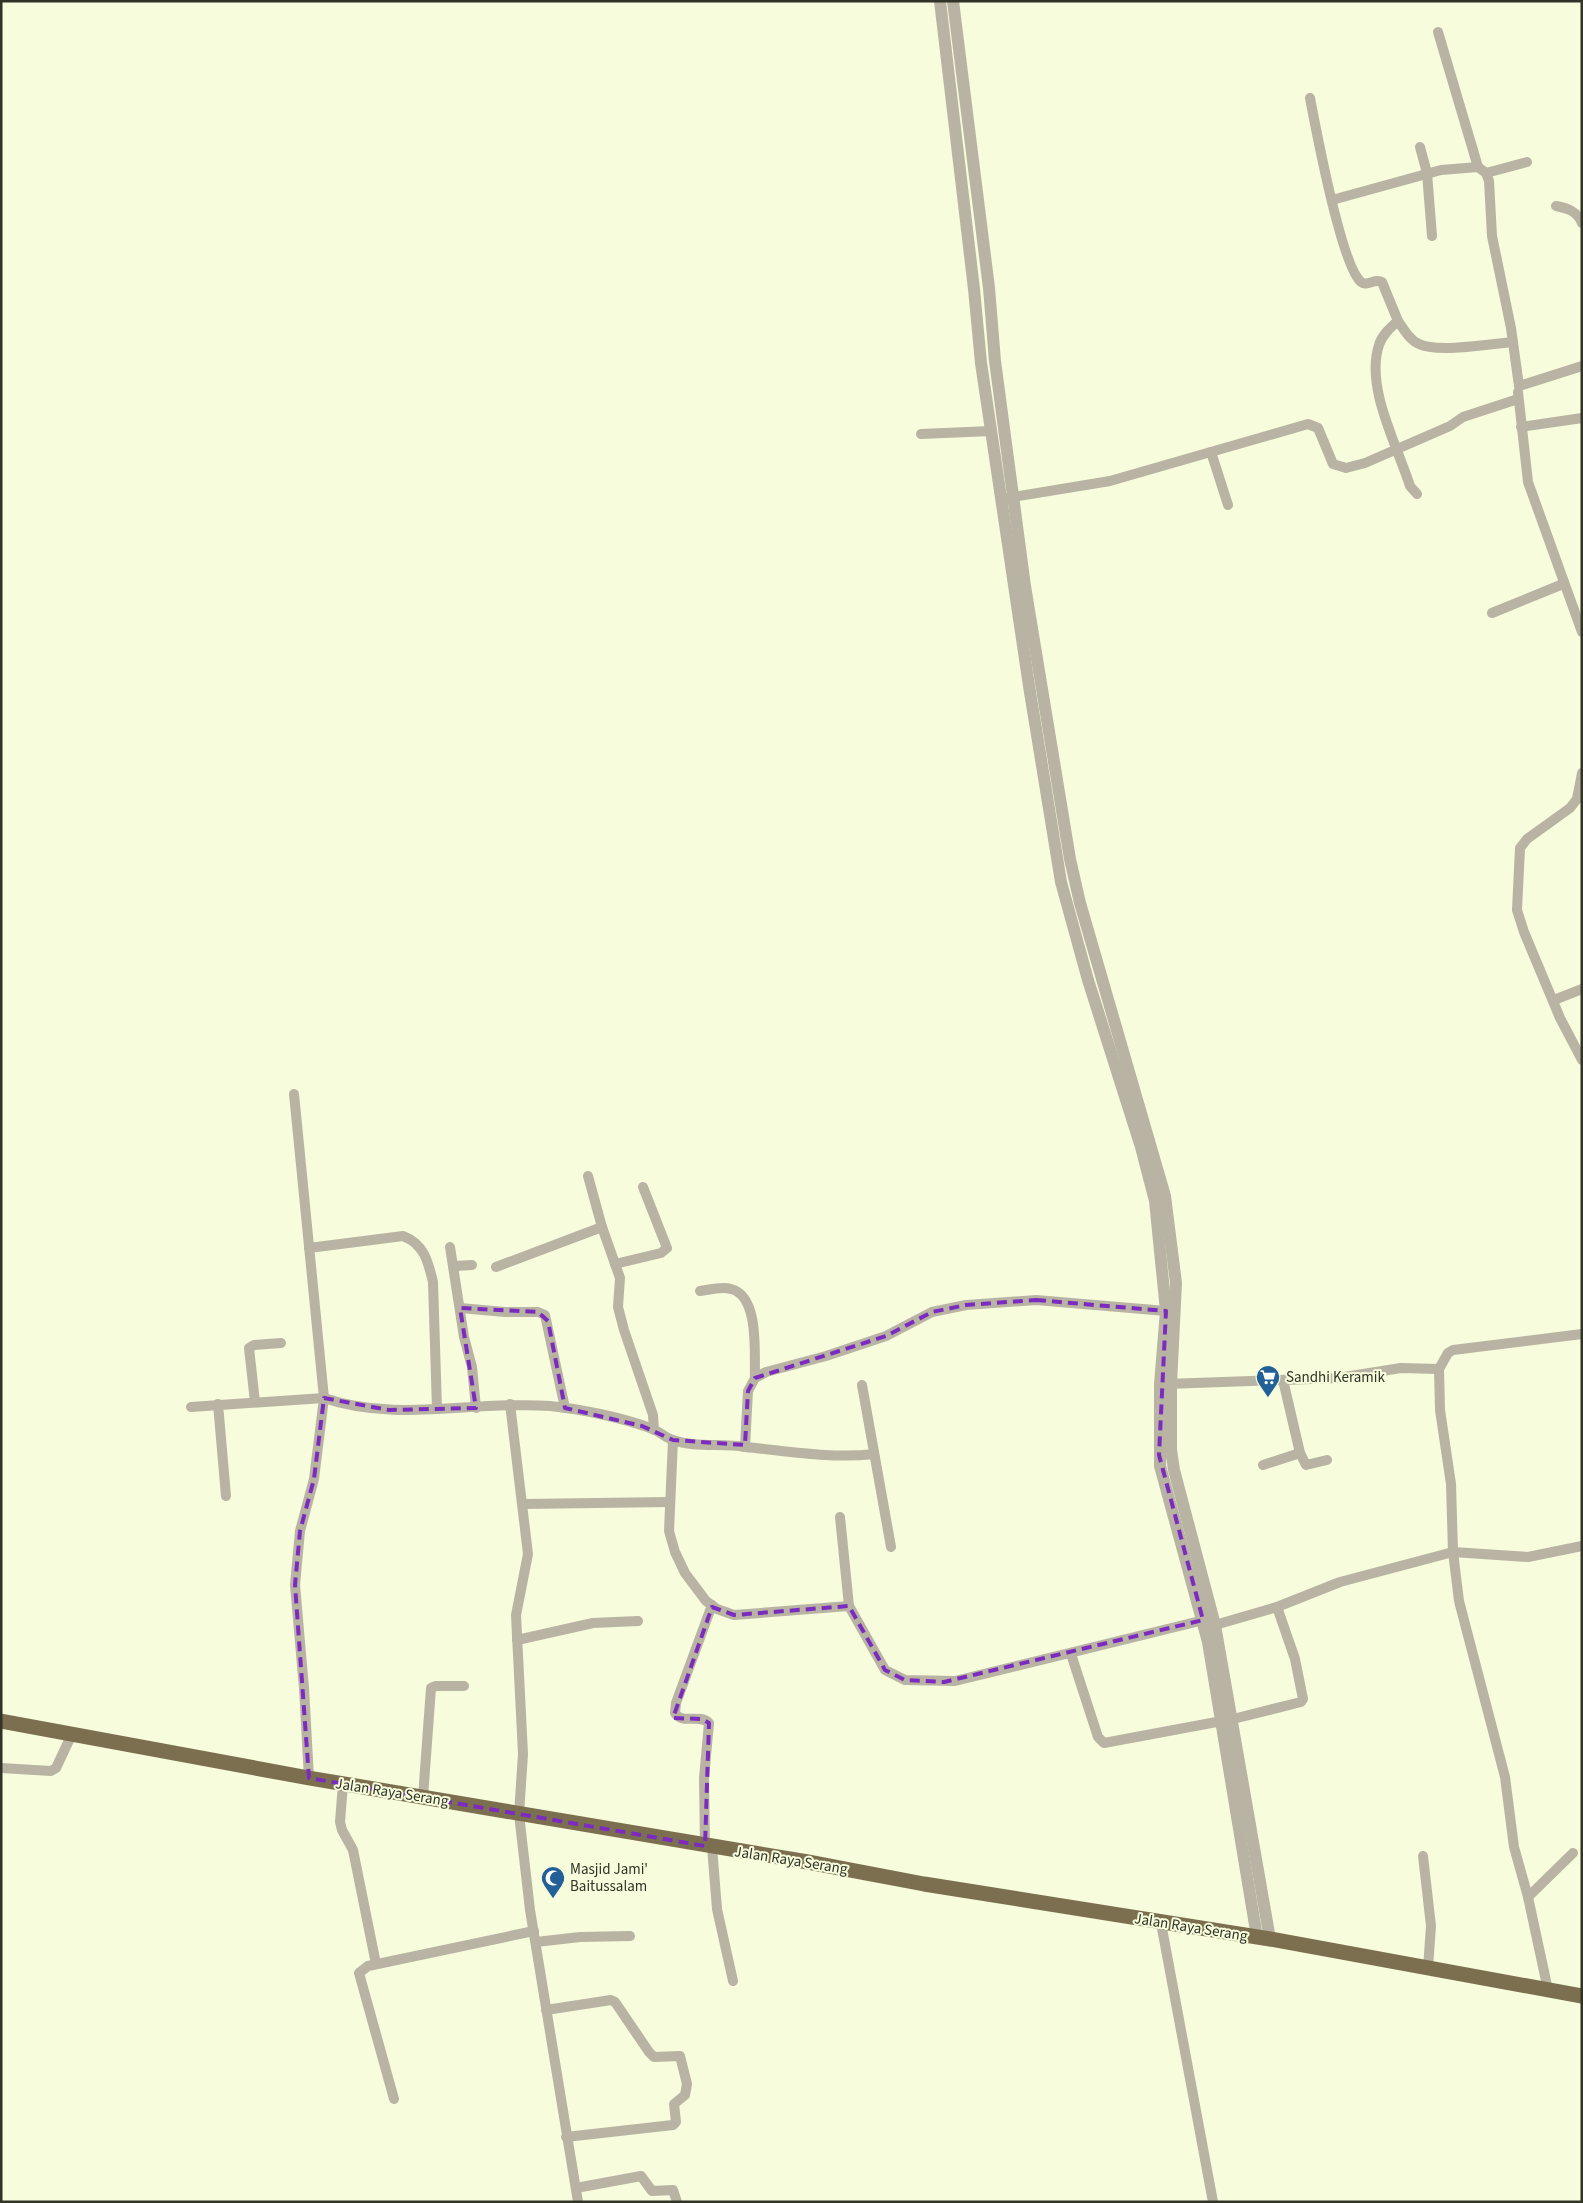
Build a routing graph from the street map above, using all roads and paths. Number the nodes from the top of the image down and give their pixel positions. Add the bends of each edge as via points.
1 (940, 1) edge
2 (953, 1) edge
3 (1438, 32) dead end
4 (1310, 98) dead end
5 (1420, 147) dead end
6 (1527, 162) dead end
7 (1482, 170) junction
8 (1427, 173) junction
9 (1332, 200) junction
10 (1556, 206) dead end
11 (1582, 223) edge
12 (1432, 236) dead end
13 (1398, 322) junction
14 (1513, 342) junction
15 (1582, 366) edge
16 (1519, 386) junction
17 (1518, 399) junction
18 (1582, 418) edge
19 (1521, 427) junction
20 (991, 431) junction
21 (921, 434) dead end
22 (1398, 450) junction
23 (1211, 452) junction
24 (1417, 494) dead end
25 (1008, 497) junction
26 (1228, 505) dead end
27 (1563, 584) junction
28 (1492, 613) dead end
29 (1582, 632) edge
30 (1582, 773) edge
31 (1580, 798) edge
32 (1582, 989) edge
33 (1554, 1000) junction
34 (1582, 1060) edge
35 (294, 1094) dead end
36 (588, 1176) dead end
37 (643, 1187) dead end
38 (602, 1227) junction
39 (450, 1247) dead end
40 (309, 1248) junction
41 (615, 1264) junction
42 (472, 1265) dead end
43 (455, 1266) junction
44 (496, 1267) dead end
45 (700, 1291) dead end
46 (460, 1308) junction
47 (1166, 1311) junction
48 (1582, 1334) edge
49 (280, 1343) dead end
50 (1439, 1369) junction
51 (754, 1378) junction
52 (1283, 1380) junction
53 (1165, 1384) junction
54 (862, 1385) dead end
55 (324, 1398) junction
56 (255, 1402) junction
57 (218, 1404) junction
58 (510, 1404) junction
59 (191, 1407) dead end
60 (476, 1408) junction
61 (565, 1408) junction
62 (437, 1410) junction
63 (654, 1430) junction
64 (673, 1440) junction
65 (745, 1447) junction
66 (1300, 1453) junction
67 (874, 1454) junction
68 (1327, 1460) dead end
69 (1263, 1465) dead end
70 (226, 1496) dead end
71 (670, 1502) junction
72 (524, 1504) junction
73 (840, 1517) dead end
74 (1582, 1546) edge
75 (890, 1547) dead end
76 (1453, 1552) junction
77 (712, 1605) junction
78 (849, 1606) junction
79 (1278, 1607) junction
80 (638, 1621) dead end
81 (1210, 1621) junction
82 (517, 1640) junction
83 (1071, 1654) junction
84 (464, 1686) dead end
85 (1227, 1720) junction
86 (1, 1721) edge
87 (72, 1734) junction
88 (1, 1768) edge
89 (309, 1778) junction
90 (343, 1784) junction
91 (423, 1797) junction
92 (519, 1814) junction
93 (708, 1847) junction
94 (1573, 1852) dead end
95 (1423, 1856) dead end
96 (1528, 1897) junction
97 (1161, 1923) junction
98 (534, 1931) junction
99 (630, 1936) dead end
100 (1264, 1938) junction
101 (536, 1942) junction
102 (376, 1964) junction
103 (1428, 1968) junction
104 (734, 1981) dead end
105 (1548, 1990) junction
106 (1582, 1996) edge
107 (546, 2010) junction
108 (394, 2099) dead end
109 (566, 2137) junction
110 (576, 2188) junction
111 (578, 2202) edge
112 (677, 2202) edge
113 (1213, 2202) edge

1 - 20 street
2 - 25 street via 988,288
3 - 7 street
4 - 9 street
5 - 8 street
6 - 7 street
7 - 8 street
7 - 14 street
8 - 9 street
8 - 12 street
9 - 13 street via 1344,246 1358,277 1364,284 1377,280 1382,282
10 - 11 street via 1577,214
13 - 14 street via 1411,338 1426,347
13 - 22 street via 1379,343 1374,377
14 - 16 street
15 - 16 street
16 - 17 street
17 - 19 street
17 - 22 street via 1463,417
18 - 19 street
19 - 27 street via 1528,482
20 - 21 street
20 - 25 street
22 - 23 street via 1364,463 1338,467 1333,464 1318,428 1308,424
22 - 24 street via 1410,486
23 - 25 street via 1110,482
23 - 26 street
25 - 47 street via 1014,592 1061,882 1155,1200
25 - 53 street via 1074,878 1165,1196 1176,1283
27 - 28 street
27 - 29 street
30 - 31 street
31 - 33 street via 1527,840 1519,852 1519,919
32 - 33 street
33 - 34 street
35 - 40 street
36 - 38 street
37 - 41 street via 668,1248 661,1253
38 - 41 street
38 - 44 street
39 - 43 street
40 - 55 street
40 - 62 street via 403,1236 414,1240 421,1248 433,1282
41 - 63 street via 620,1278 620,1315 653,1415
42 - 43 street
43 - 46 street
45 - 51 street via 730,1288 751,1310
46 - 60 street via 472,1367
46 - 61 street via 545,1315
47 - 51 street via 1036,1300 948,1307 886,1336
47 - 53 street
48 - 50 street via 1453,1350
49 - 56 street via 248,1348
50 - 52 street via 1401,1368 1338,1378
50 - 76 street via 1440,1410 1451,1484
51 - 65 street via 748,1390
52 - 53 street
52 - 66 street
53 - 81 street via 1172,1488
54 - 67 street
55 - 56 street
55 - 62 street via 344,1405 389,1410
55 - 89 street via 314,1479 300,1531 295,1585
56 - 57 street
57 - 59 street
57 - 70 street
58 - 60 street
58 - 61 street
58 - 72 street
60 - 62 street
61 - 63 street
63 - 64 street
64 - 65 street
64 - 71 street
65 - 67 street via 811,1454
66 - 68 street via 1306,1465
66 - 69 street
67 - 75 street
71 - 72 street
71 - 77 street via 669,1531 675,1552 696,1588
72 - 82 street via 528,1554 518,1598
73 - 78 street
74 - 76 street via 1528,1557
76 - 79 street via 1340,1582
76 - 96 street via 1459,1601 1505,1777 1514,1847
77 - 78 street via 734,1615
77 - 93 street via 674,1713 681,1718 702,1719 709,1724 704,1778
78 - 83 street via 885,1670 906,1680 955,1682
79 - 81 street
79 - 85 street via 1295,1659 1303,1699
80 - 82 street via 593,1623
81 - 83 street
81 - 85 street
82 - 92 street via 523,1754
83 - 85 street via 1098,1737 1104,1743
84 - 91 street via 431,1688
85 - 100 street
86 - 87 highway, Jalan Raya Serang
87 - 88 street via 51,1772
87 - 89 highway, Jalan Raya Serang
89 - 90 highway, Jalan Raya Serang
90 - 91 highway, Jalan Raya Serang
90 - 102 street via 340,1822 353,1850
91 - 92 highway, Jalan Raya Serang
92 - 93 highway, Jalan Raya Serang
92 - 98 street
93 - 97 highway, Jalan Raya Serang
93 - 104 street via 717,1909
94 - 96 street
95 - 103 street via 1431,1926
96 - 105 street
97 - 100 highway, Jalan Raya Serang
97 - 113 street
98 - 101 street
98 - 102 street
99 - 101 street
100 - 103 highway, Jalan Raya Serang
101 - 107 street
102 - 108 street via 359,1973
103 - 105 highway, Jalan Raya Serang
105 - 106 highway, Jalan Raya Serang
107 - 109 street
107 - 109 street via 615,2002 654,2057 680,2056 687,2084 685,2096 674,2104 676,2122 673,2125
109 - 110 street
110 - 111 street
110 - 112 street via 641,2176 652,2191 675,2191

